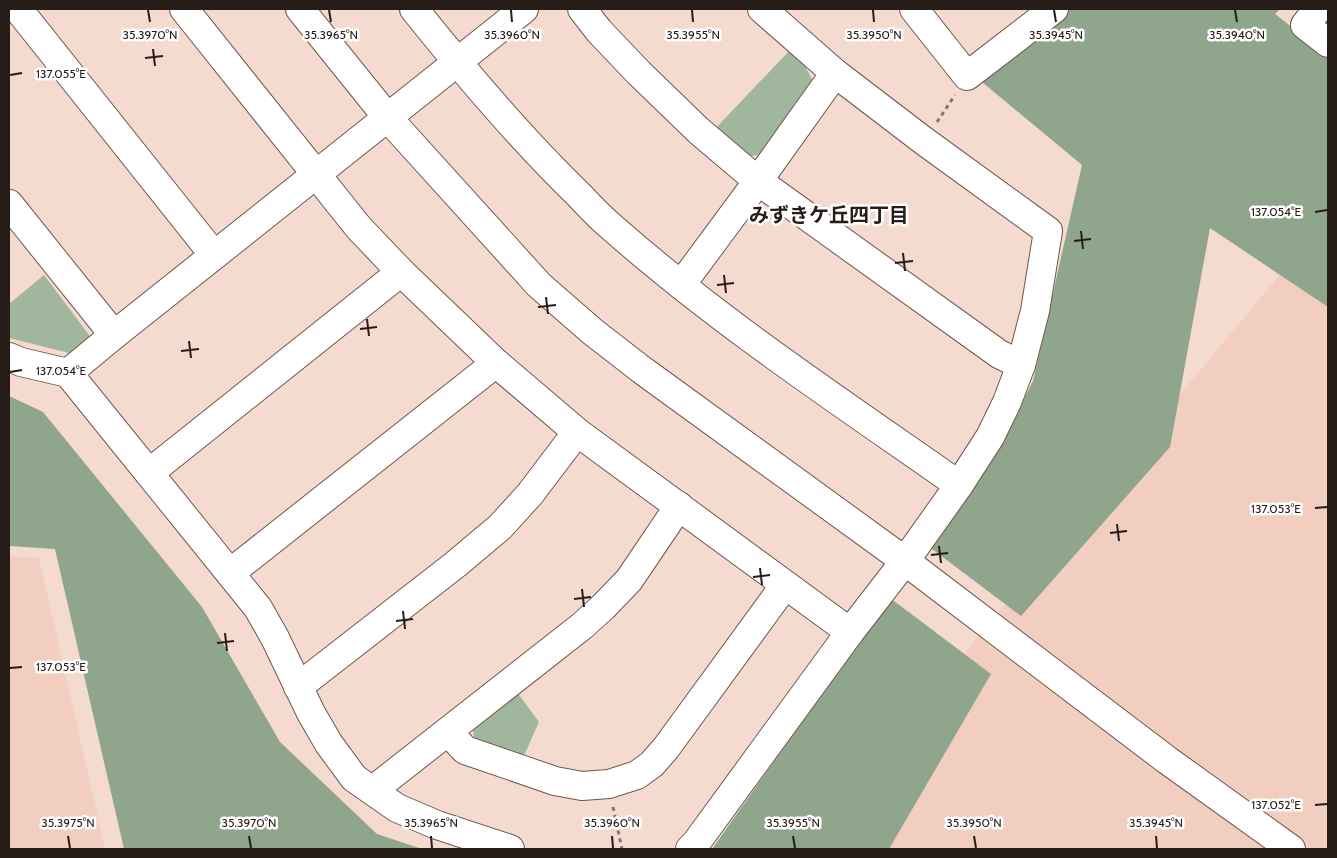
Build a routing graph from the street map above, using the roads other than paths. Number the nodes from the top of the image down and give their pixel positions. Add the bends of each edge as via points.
1 (18, 9) edge
2 (184, 9) edge
3 (300, 9) edge
4 (414, 9) edge
5 (524, 9) edge
6 (582, 9) edge
7 (762, 9) edge
8 (914, 9) edge
9 (1054, 9) edge
10 (1318, 9) edge
11 (1328, 43) edge
12 (456, 62) junction
13 (835, 73) junction
14 (387, 118) junction
15 (316, 175) junction
16 (758, 181) junction
17 (9, 204) edge
18 (214, 255) junction
19 (401, 272) junction
20 (681, 285) junction
21 (114, 335) junction
22 (9, 357) edge
23 (496, 363) junction
24 (1021, 365) junction
25 (68, 373) junction
26 (577, 432) junction
27 (149, 473) junction
28 (959, 485) junction
29 (680, 506) junction
30 (905, 561) junction
31 (230, 573) junction
32 (785, 585) junction
33 (850, 632) junction
34 (298, 687) junction
35 (448, 732) junction
36 (373, 790) junction
37 (510, 849) edge
38 (690, 849) edge
39 (1291, 849) edge

1 - 18 street
2 - 15 street
3 - 14 street
4 - 12 street
5 - 12 street
6 - 16 street via 639,73 699,131
7 - 13 street
8 - 9 street via 967,76
10 - 11 street via 1305,25
12 - 14 street
12 - 20 street via 556,174 614,230
13 - 16 street
13 - 24 street via 1048,231 1035,311
14 - 15 street
14 - 30 street via 539,285 593,332
15 - 18 street
15 - 19 street via 359,228
16 - 20 street
16 - 24 street via 998,354
17 - 21 street
18 - 21 street
19 - 23 street
19 - 27 street
20 - 28 street via 774,355
21 - 25 street
22 - 25 street
23 - 26 street
23 - 31 street
24 - 28 street via 990,437
25 - 27 street
26 - 29 street
26 - 34 street via 530,494 500,527
27 - 31 street
28 - 30 street
29 - 32 street
29 - 35 street via 629,580 603,607
30 - 33 street
30 - 39 street via 1167,760
31 - 34 street via 258,608
32 - 33 street
32 - 35 street via 666,748 637,775 608,784 582,786 555,781 465,750
33 - 38 street
34 - 36 street via 329,744 354,778
35 - 36 street
36 - 37 street via 397,808

